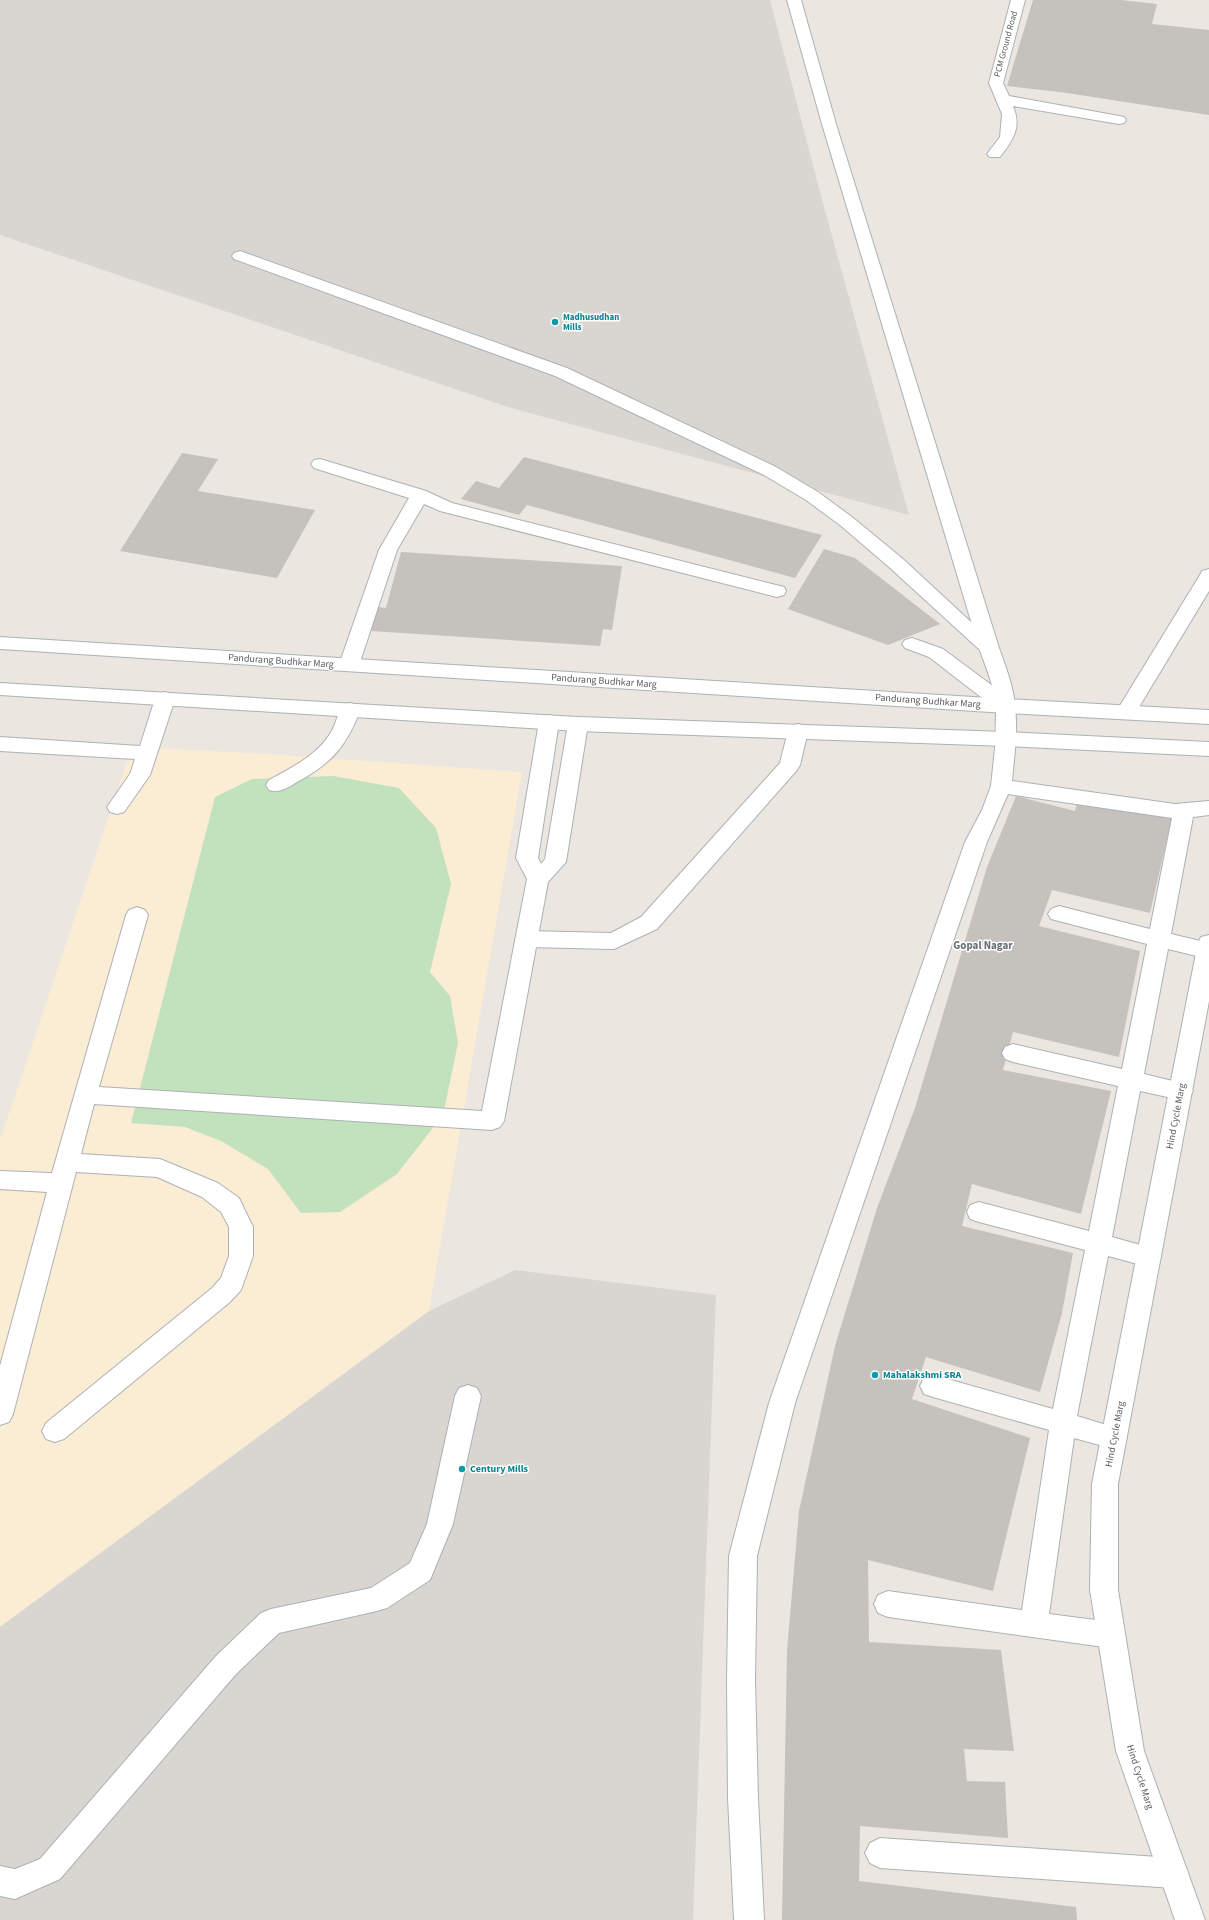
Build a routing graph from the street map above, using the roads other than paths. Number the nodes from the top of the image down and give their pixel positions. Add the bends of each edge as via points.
1 (794, 0) edge
2 (1018, 0) edge
3 (1004, 100) junction
4 (1120, 120) dead end
5 (995, 154) dead end
6 (240, 256) dead end
7 (320, 464) dead end
8 (420, 495) junction
9 (1209, 575) edge
10 (777, 591) dead end
11 (0, 643) edge
12 (912, 644) dead end
13 (989, 648) junction
14 (349, 665) junction
15 (0, 689) edge
16 (165, 699) junction
17 (1006, 706) junction
18 (350, 710) junction
19 (1126, 712) junction
20 (1209, 717) edge
21 (549, 722) junction
22 (578, 724) junction
23 (798, 731) junction
24 (1006, 739) junction
25 (0, 744) edge
26 (1209, 749) edge
27 (147, 753) junction
28 (276, 785) dead end
29 (1001, 786) junction
30 (117, 807) dead end
31 (1209, 808) edge
32 (1184, 811) junction
33 (538, 879) junction
34 (1059, 914) dead end
35 (137, 915) dead end
36 (526, 939) junction
37 (1159, 939) junction
38 (1208, 947) edge
39 (1013, 1053) dead end
40 (1131, 1079) junction
41 (1181, 1091) junction
42 (85, 1095) junction
43 (65, 1172) junction
44 (0, 1180) edge
45 (980, 1212) dead end
46 (1099, 1244) junction
47 (1149, 1257) junction
48 (932, 1386) dead end
49 (468, 1396) dead end
50 (0, 1414) edge
51 (1063, 1423) junction
52 (55, 1431) dead end
53 (1114, 1438) junction
54 (888, 1604) dead end
55 (1034, 1624) junction
56 (1111, 1635) junction
57 (880, 1853) dead end
58 (1174, 1873) junction
59 (0, 1881) edge
60 (748, 1920) edge
61 (1190, 1920) edge

1 - 13 street via 829,124
2 - 3 street, PCM Ground Road via 996,83
3 - 4 street
3 - 5 street, PCM Ground Road via 1009,114 1008,136
6 - 13 street via 561,372 770,471 812,496 846,522 896,563
7 - 8 street
8 - 10 street via 446,507
8 - 14 street via 388,550
9 - 19 street
11 - 14 street, Pandurang Budhkar Marg
12 - 17 street via 936,653
13 - 17 street via 1004,690
14 - 17 street, Pandurang Budhkar Marg
15 - 16 street
16 - 18 street
16 - 27 street
17 - 19 street, Pandurang Budhkar Marg
17 - 24 street
18 - 21 street
18 - 28 street via 339,736 324,754 310,766
19 - 20 street, Pandurang Budhkar Marg
21 - 22 street
21 - 33 street via 527,858
22 - 23 street
22 - 33 street via 555,862
23 - 24 street
23 - 36 street via 790,765 649,923 614,941
24 - 26 street
24 - 29 street
25 - 27 street
27 - 30 street via 140,775
29 - 32 street
29 - 60 street via 976,842 782,1403 743,1556 741,1680
31 - 32 street
32 - 37 street
33 - 36 street
34 - 37 street
35 - 42 street
36 - 42 street via 492,1121
37 - 38 street
37 - 40 street
38 - 41 street, Hind Cycle Marg
39 - 40 street
40 - 41 street
40 - 46 street
41 - 47 street, Hind Cycle Marg
42 - 43 street
43 - 44 street
43 - 50 street
43 - 52 street via 160,1168 210,1190 230,1205 241,1226 241,1256 232,1283 220,1295
45 - 46 street
46 - 47 street
46 - 51 street
47 - 53 street, Hind Cycle Marg
48 - 51 street
49 - 59 street via 440,1524 420,1571 378,1599 271,1622 226,1665 50,1869 15,1884
51 - 53 street
51 - 55 street
53 - 56 street, Hind Cycle Marg via 1105,1484 1104,1590
54 - 55 street
55 - 56 street
56 - 58 street, Hind Cycle Marg via 1130,1751
57 - 58 street
58 - 61 street, Hind Cycle Marg

